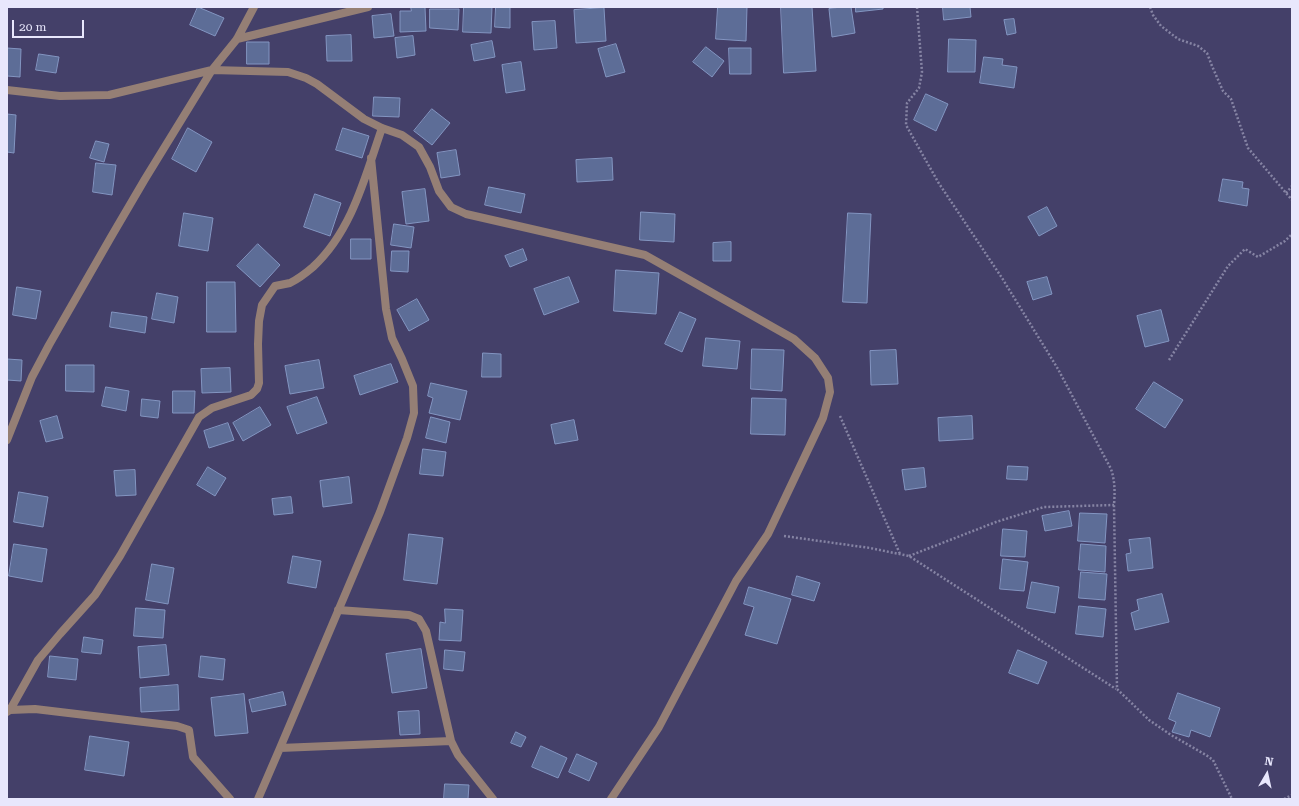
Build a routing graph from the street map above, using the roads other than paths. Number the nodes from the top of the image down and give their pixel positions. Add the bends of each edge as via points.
1 (254, 7) edge
2 (368, 7) edge
3 (237, 39) junction
4 (212, 70) junction
5 (7, 90) edge
6 (382, 128) junction
7 (371, 158) junction
8 (7, 440) edge
9 (338, 610) junction
10 (9, 711) edge
11 (451, 741) junction
12 (280, 748) junction
13 (230, 799) edge
14 (258, 799) edge
15 (493, 799) edge
16 (611, 799) edge

1 - 3 street
2 - 3 street
3 - 4 street
4 - 5 street via 109,94 60,96
4 - 6 street via 288,72 306,78 364,119
4 - 8 street via 110,237 49,345 32,377
6 - 7 street
6 - 16 street via 402,135 419,147 439,191 451,207 466,214 645,255 794,339 815,358 828,378 830,392 823,418 768,534 736,581 659,727
7 - 9 street via 386,309 392,338 413,386 414,413 380,512
7 - 10 street via 357,202 340,235 323,258 305,274 291,282 275,286 262,305 259,321 257,389 251,395 212,408 199,417 95,596 38,660
9 - 11 street via 409,615 419,619 426,631
9 - 12 street
10 - 13 street via 35,709 177,726 189,730 193,757
11 - 12 street
11 - 15 street via 458,755
12 - 14 street

